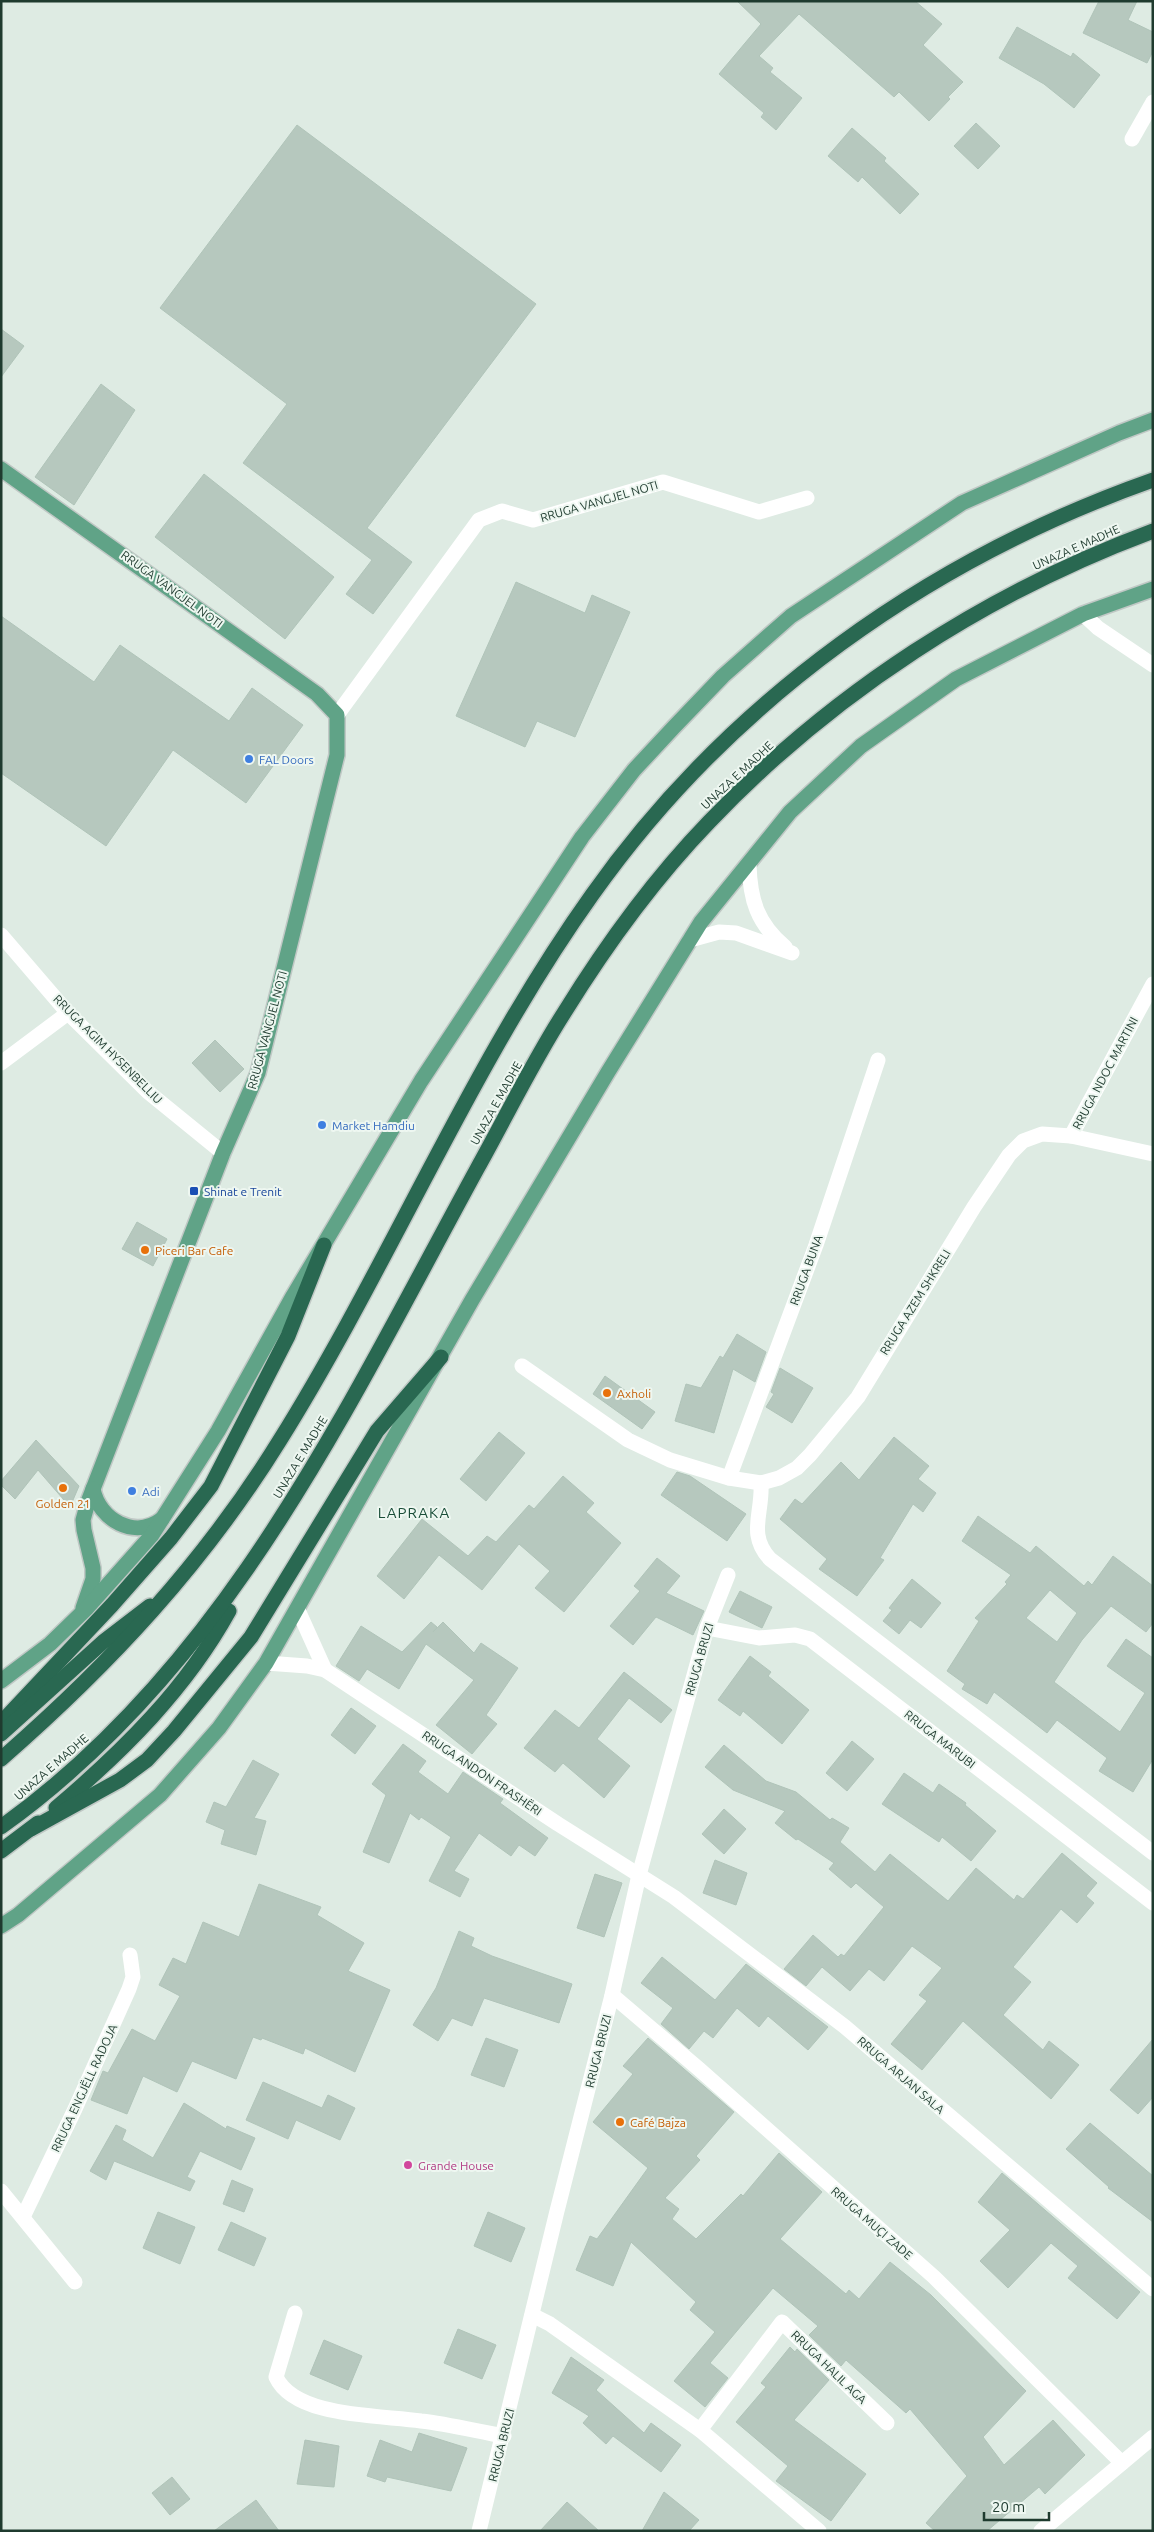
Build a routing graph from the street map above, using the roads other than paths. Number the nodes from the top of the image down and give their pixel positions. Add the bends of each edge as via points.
1 (1153, 102) edge
2 (1132, 139) dead end
3 (1153, 420) edge
4 (1, 468) edge
5 (1153, 480) edge
6 (807, 498) dead end
7 (1153, 531) edge
8 (1153, 589) edge
9 (1083, 614) junction
10 (1153, 666) edge
11 (337, 715) junction
12 (749, 864) junction
13 (1, 935) edge
14 (690, 940) junction
15 (1153, 984) edge
16 (68, 1013) junction
17 (878, 1060) dead end
18 (1, 1063) edge
19 (1071, 1136) junction
20 (223, 1154) junction
21 (1153, 1154) edge
22 (324, 1245) junction
23 (441, 1358) junction
24 (522, 1366) dead end
25 (730, 1478) junction
26 (761, 1483) junction
27 (91, 1496) junction
28 (163, 1518) junction
29 (728, 1576) dead end
30 (242, 1579) junction
31 (166, 1596) junction
32 (298, 1610) junction
33 (79, 1617) junction
34 (707, 1628) junction
35 (266, 1664) junction
36 (325, 1670) junction
37 (1, 1681) edge
38 (1, 1723) edge
39 (1, 1734) edge
40 (1, 1759) edge
41 (1, 1827) edge
42 (30, 1829) junction
43 (1, 1850) edge
44 (1153, 1853) edge
45 (639, 1875) junction
46 (1153, 1903) edge
47 (1, 1926) edge
48 (130, 1955) dead end
49 (612, 1995) junction
50 (1, 2191) edge
51 (23, 2218) junction
52 (75, 2282) dead end
53 (1153, 2289) edge
54 (295, 2313) dead end
55 (532, 2315) junction
56 (887, 2423) dead end
57 (700, 2430) junction
58 (504, 2436) junction
59 (1153, 2438) edge
60 (1122, 2463) junction
61 (479, 2531) edge
62 (819, 2531) edge
63 (1041, 2531) edge

1 - 2 street
3 - 22 main road via 962,503 791,616 704,694 634,770 554,876 422,1081
4 - 11 main road, RRUGA VANGJEL NOTI via 317,694
5 - 31 highway, UNAZA E MADHE via 1088,504 1016,537 945,574 870,622 778,692 722,742 670,797 592,894 528,990 279,1442 208,1544
6 - 11 street, RRUGA VANGJEL NOTI via 759,512 663,482 532,520 502,511 479,520
7 - 30 highway, UNAZA E MADHE via 1035,582 890,667 782,753 733,798 677,857 646,894 563,1014 361,1383
8 - 9 main road
9 - 10 street
9 - 12 main road via 956,679 861,746 790,812
11 - 20 main road, RRUGA VANGJEL NOTI via 338,755 258,1074
12 - 14 main road
12 - 14 street via 753,901 761,920 773,937 792,953 736,933 719,932
13 - 16 street, RRUGA AGIM HYSENBELLIU
14 - 23 main road via 477,1291
15 - 19 street, RRUGA NDOC MARTINI
16 - 18 street
16 - 20 street, RRUGA AGIM HYSENBELLIU via 148,1092
17 - 25 street, RRUGA BUNA via 816,1245
19 - 21 street, RRUGA AZEM SHKRELI
19 - 26 street, RRUGA AZEM SHKRELI via 1042,1134 1023,1141 1009,1154 858,1396 797,1468
20 - 27 main road, RRUGA VANGJEL NOTI
22 - 28 main road via 218,1431
22 - 38 highway via 288,1336 211,1486 171,1538 112,1605
23 - 32 main road
23 - 42 highway via 377,1432 251,1637 174,1731 120,1780
24 - 25 street via 628,1440 670,1460
25 - 26 street
26 - 44 street via 762,1500 756,1528 761,1549 770,1559
27 - 28 main road via 99,1509 120,1523 149,1527
27 - 33 main road via 83,1520 93,1579
28 - 33 main road via 124,1569
29 - 34 street, RRUGA BRUZI
30 - 41 highway, UNAZA E MADHE via 207,1626 114,1730 65,1777
30 - 42 highway via 216,1634 186,1678 111,1759
31 - 39 highway via 142,1610 110,1636
31 - 40 highway, UNAZA E MADHE via 111,1658
32 - 35 main road
32 - 36 street
33 - 37 main road
34 - 45 street, RRUGA BRUZI
34 - 46 street, RRUGA MARUBI via 759,1638 795,1635 810,1639
35 - 36 street, RRUGA ANDON FRASHËRI
35 - 47 main road via 219,1728 160,1795
36 - 45 street, RRUGA ANDON FRASHËRI
42 - 43 highway
45 - 49 street, RRUGA BRUZI
45 - 53 street, RRUGA ARJAN SALA via 674,1897 844,2026
48 - 51 street, RRUGA ENGJËLL RADOJA via 133,1977 129,1989
49 - 55 street, RRUGA BRUZI
49 - 60 street, RRUGA MUÇI ZADE via 934,2277
50 - 51 street
51 - 52 street
54 - 58 street via 276,2378 288,2395 340,2414 421,2421
55 - 57 street via 550,2324
55 - 58 street, RRUGA BRUZI
56 - 57 street, RRUGA HALIL AGA via 782,2322
57 - 62 street
58 - 61 street, RRUGA BRUZI
59 - 60 street
60 - 63 street

